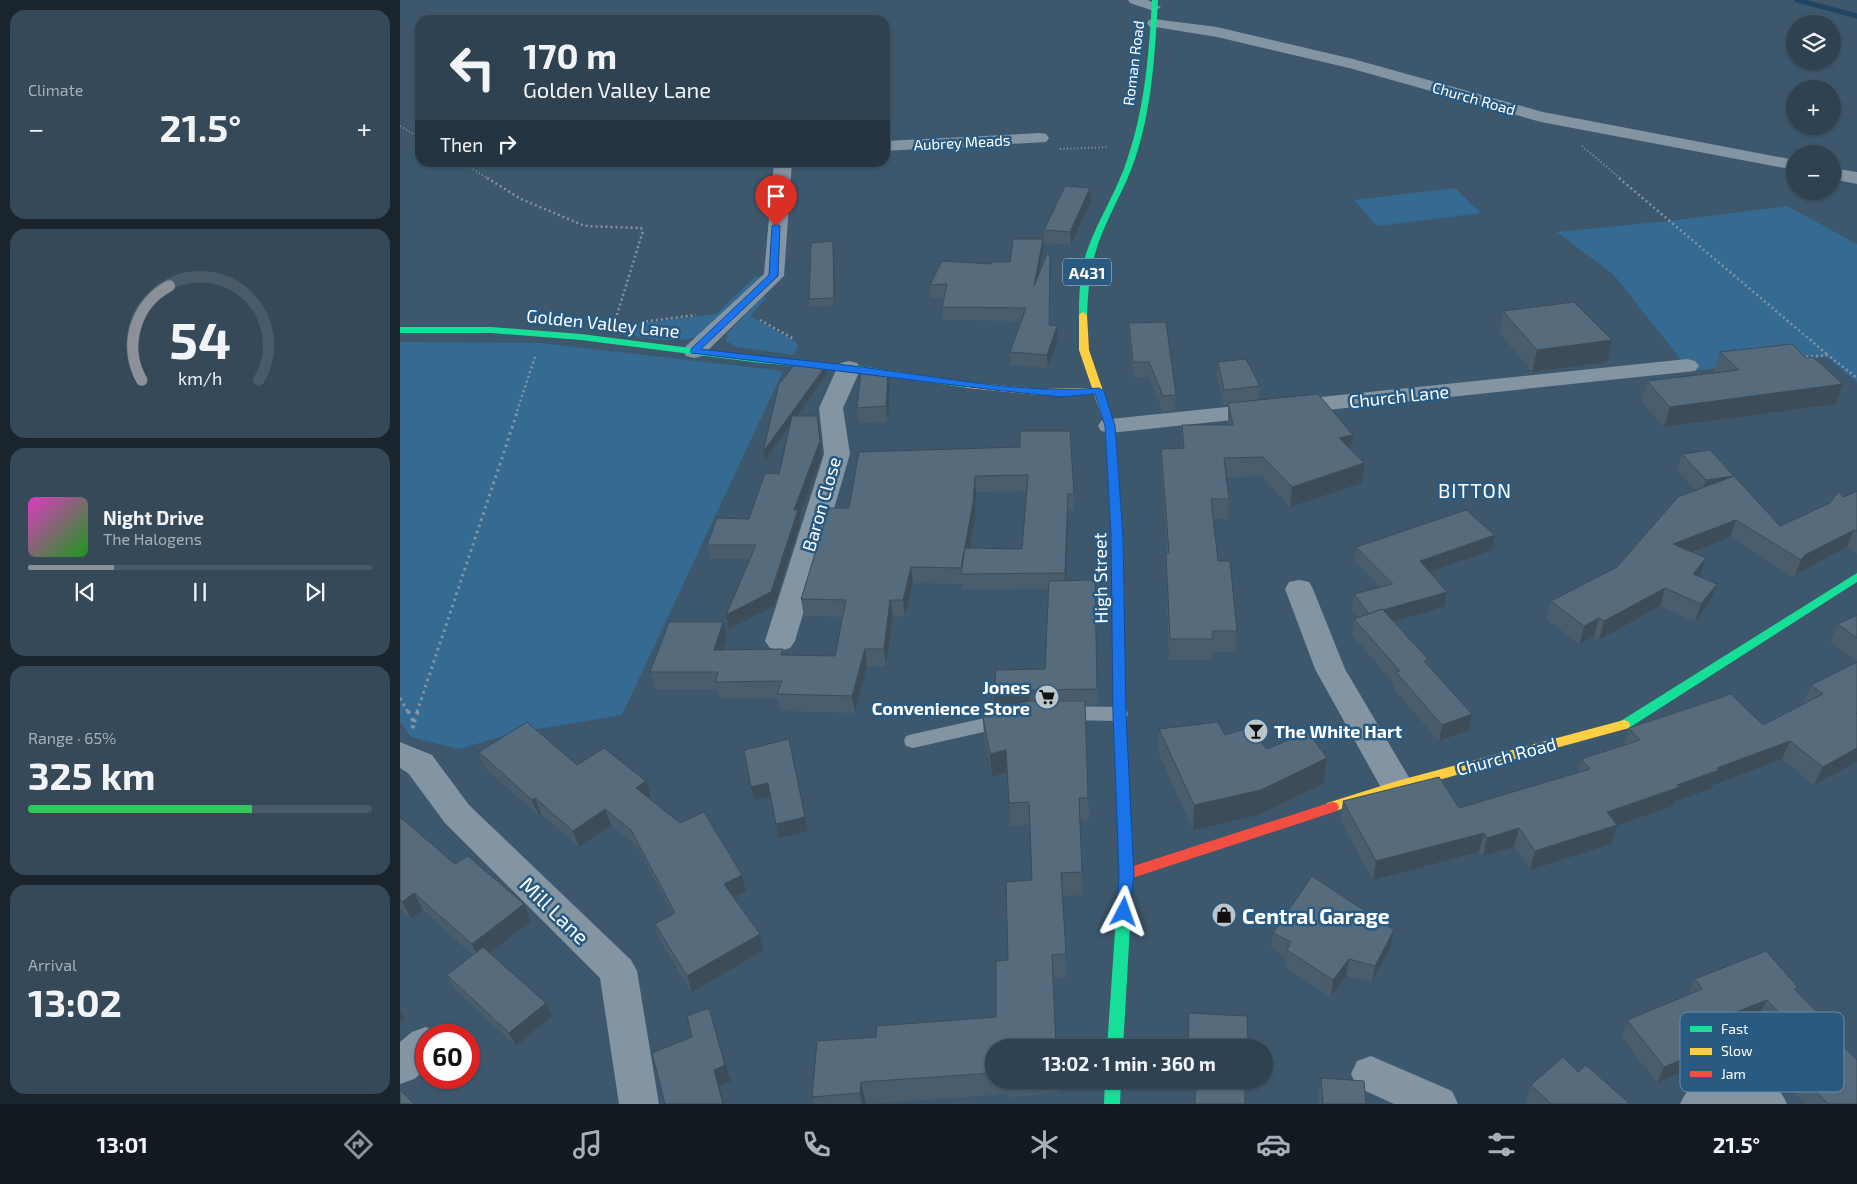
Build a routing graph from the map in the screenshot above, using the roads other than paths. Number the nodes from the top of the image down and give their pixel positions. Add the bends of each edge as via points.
1 (1135, 0) edge
2 (1154, 10) edge
3 (1141, 122) joint
4 (1040, 139) road end
5 (890, 146) edge
6 (1786, 164) edge
7 (782, 167) edge
8 (1841, 175) edge
9 (1857, 178) edge
10 (400, 330) edge
11 (694, 351) junction
12 (1687, 366) dead end
13 (849, 368) junction
14 (1099, 391) junction
15 (1110, 426) junction
16 (1857, 578) edge
17 (1299, 590) dead end
18 (780, 641) dead end
19 (1047, 714) edge
20 (1119, 714) junction
21 (1020, 718) edge
22 (913, 741) dead end
23 (400, 754) edge
24 (1397, 786) junction
25 (1126, 874) junction
26 (1116, 1039) edge
27 (415, 1054) edge
28 (400, 1066) edge
29 (1371, 1074) dead end
30 (1113, 1089) edge
31 (1714, 1092) edge
32 (1740, 1092) edge
33 (639, 1104) edge
34 (1112, 1104) edge
35 (1438, 1104) edge
36 (1700, 1104) edge
37 (1767, 1104) edge

1 - 2 street, Church Road
2 - 3 main road, Roman Road / A431 via 1151,63
2 - 6 street, Church Road via 1217,32 1353,64 1541,117
3 - 14 main road, High Street / A431 via 1134,149 1093,246 1083,292 1084,350
4 - 5 street, Aubrey Meads
7 - 11 street via 774,276
8 - 9 street
10 - 11 main road, Golden Valley Lane via 503,329
11 - 13 main road, Golden Valley Lane
12 - 15 street, Church Lane
13 - 14 main road, Golden Valley Lane via 1062,394
13 - 18 street, Baron Close via 831,408 837,454
14 - 15 main road, High Street / A431
15 - 20 main road, High Street / A431 via 1117,535
16 - 24 main road, Church Road via 1626,724
17 - 24 street via 1330,669
19 - 20 lane
20 - 25 main road, High Street / A431
21 - 22 lane
23 - 33 street, Mill Lane via 420,764 456,814 618,971
24 - 25 main road, Church Road
25 - 26 main road, High Street / A431
27 - 28 street
29 - 35 street
30 - 34 main road
31 - 36 street
32 - 37 street via 1754,1094

